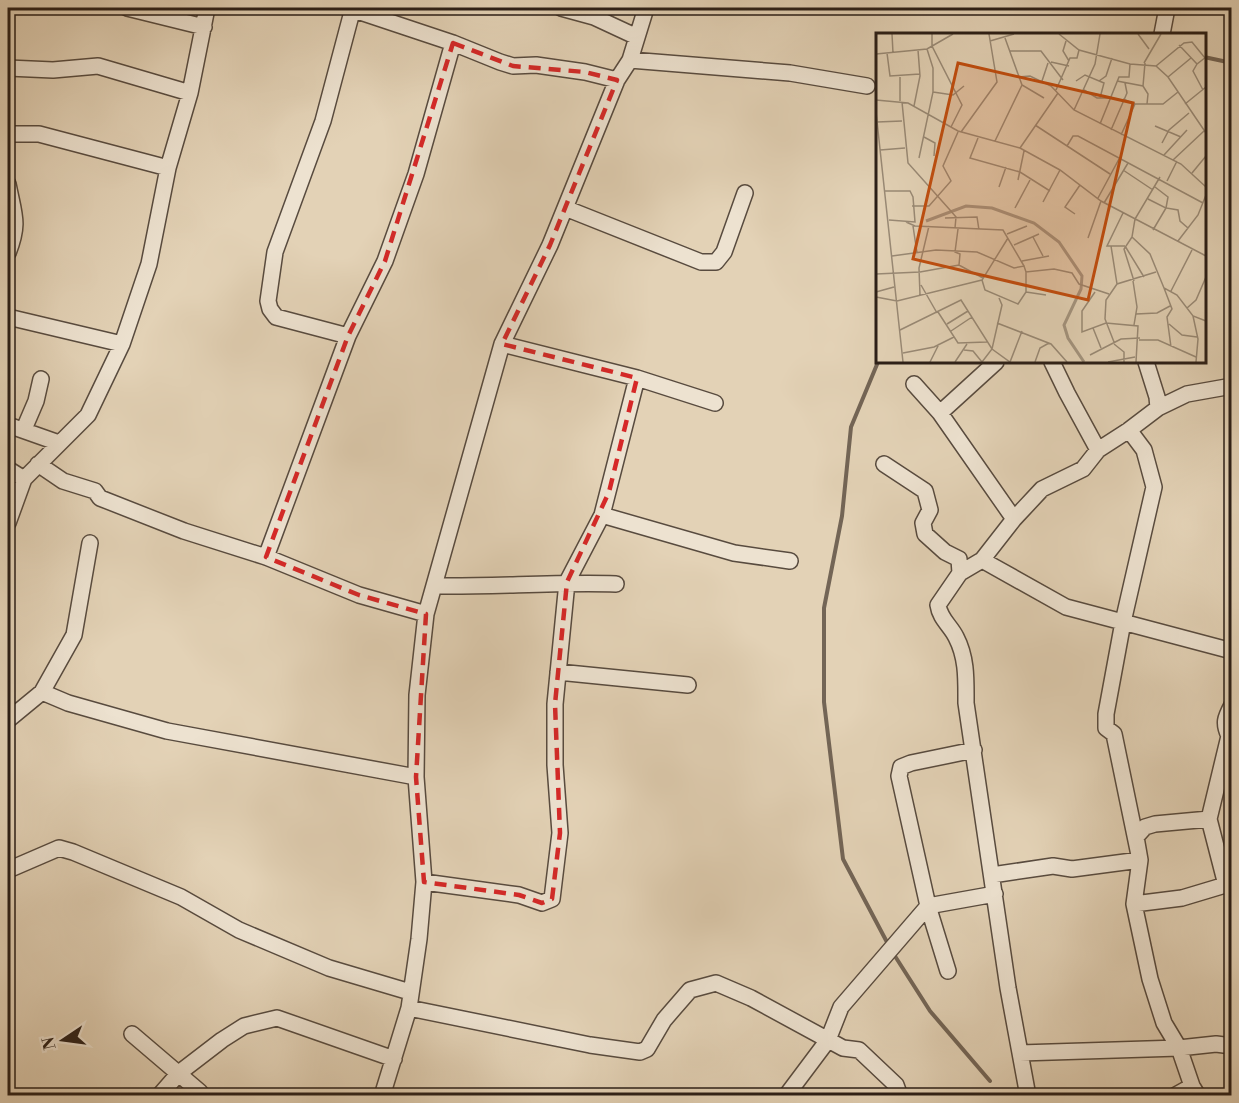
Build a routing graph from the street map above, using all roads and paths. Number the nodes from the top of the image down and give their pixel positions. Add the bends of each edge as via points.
1 (128, 8) edge
2 (207, 8) edge
3 (561, 8) edge
4 (646, 8) edge
5 (1167, 8) edge
6 (354, 9) edge
7 (204, 27) junction
8 (1162, 33) edge
9 (637, 37) junction
10 (453, 43) junction
11 (630, 60) junction
12 (8, 68) edge
13 (617, 80) junction
14 (867, 86) dead end
15 (190, 93) junction
16 (8, 134) edge
17 (168, 168) junction
18 (8, 184) edge
19 (745, 193) dead end
20 (10, 205) edge
21 (565, 208) junction
22 (8, 253) edge
23 (8, 317) edge
24 (348, 336) junction
25 (122, 344) junction
26 (502, 344) junction
27 (995, 363) edge
28 (1052, 363) edge
29 (1146, 363) edge
30 (637, 378) junction
31 (41, 379) dead end
32 (914, 384) dead end
33 (1232, 386) edge
34 (715, 403) dead end
35 (1158, 408) junction
36 (940, 413) junction
37 (8, 425) edge
38 (24, 429) junction
39 (1129, 430) junction
40 (59, 443) junction
41 (1098, 450) junction
42 (38, 464) junction
43 (884, 464) dead end
44 (8, 469) edge
45 (24, 480) junction
46 (602, 515) junction
47 (1014, 519) junction
48 (8, 523) edge
49 (90, 543) dead end
50 (266, 557) junction
51 (982, 560) junction
52 (790, 561) dead end
53 (960, 573) junction
54 (567, 582) junction
55 (616, 584) dead end
56 (435, 586) junction
57 (426, 614) junction
58 (1123, 622) junction
59 (1232, 651) edge
60 (558, 672) junction
61 (688, 685) dead end
62 (42, 692) junction
63 (1232, 705) edge
64 (8, 720) edge
65 (974, 750) junction
66 (416, 777) junction
67 (1209, 819) junction
68 (1140, 860) junction
69 (8, 870) edge
70 (992, 875) junction
71 (424, 882) junction
72 (1229, 884) edge
73 (995, 894) junction
74 (1134, 904) junction
75 (928, 906) junction
76 (948, 971) dead end
77 (410, 992) junction
78 (409, 1008) junction
79 (132, 1034) dead end
80 (828, 1040) junction
81 (1232, 1046) edge
82 (1179, 1048) junction
83 (1020, 1053) junction
84 (394, 1059) junction
85 (179, 1073) junction
86 (1195, 1091) edge
87 (159, 1095) edge
88 (201, 1095) edge
89 (382, 1095) edge
90 (786, 1095) edge
91 (900, 1095) edge
92 (1028, 1095) edge
93 (1174, 1095) edge

1 - 7 street
2 - 7 street
3 - 9 street via 594,17
4 - 9 street
5 - 8 street
6 - 10 street
6 - 24 street via 323,121 275,252 268,301 276,317
7 - 15 street
9 - 11 street
10 - 13 street via 513,66 536,65
10 - 24 street via 416,174 386,261
11 - 13 street
11 - 14 street via 790,72
12 - 15 street via 98,66
13 - 21 street
15 - 17 street
16 - 17 street via 39,134
17 - 25 street via 150,264
18 - 20 street
19 - 21 street via 724,252 716,262 701,262
20 - 22 street via 16,225
21 - 26 street
23 - 25 street
24 - 50 street
25 - 40 street via 88,415
26 - 30 street
26 - 56 street
27 - 36 street
28 - 41 street
29 - 35 street
30 - 34 street
30 - 46 street
31 - 38 street
32 - 36 street
33 - 35 street via 1187,394
35 - 39 street
36 - 47 street
37 - 38 street
38 - 40 street
39 - 41 street
39 - 58 street via 1144,450 1154,486
40 - 42 street
41 - 47 street via 1083,469 1042,489
42 - 45 street
42 - 50 street via 63,481 95,491 100,498
43 - 53 street via 925,491 930,510 923,523 925,534 959,559
44 - 45 street
45 - 48 street
46 - 52 street via 734,553
46 - 54 street
47 - 51 street
49 - 62 street via 74,635
50 - 57 street via 359,595
51 - 53 street
51 - 58 street via 1066,607
53 - 65 street via 938,605 940,617 958,640 966,670 966,703
54 - 55 street
54 - 56 street
54 - 60 street
56 - 57 street
57 - 66 street via 417,696
58 - 59 street
58 - 68 street via 1106,728 1114,734
60 - 61 street
60 - 71 street via 555,765 560,833 552,899 542,903 519,895
62 - 64 street
62 - 66 street via 68,704 167,731
63 - 67 street via 1224,719 1229,736
65 - 70 street
65 - 75 street via 901,767 899,776
66 - 71 street
67 - 68 street via 1144,827 1136,837
67 - 72 street
68 - 70 street
68 - 74 street
69 - 77 street via 59,848 73,852 181,897 239,930 329,968
70 - 73 street
71 - 77 street
72 - 74 street via 1182,898
73 - 75 street
73 - 83 street
74 - 82 street via 1150,980 1164,1023
75 - 76 street
75 - 80 street via 841,1007
77 - 78 street
78 - 80 street via 640,1052 690,990 716,983
78 - 84 street
79 - 85 street
80 - 90 street
80 - 91 street via 843,1048 859,1050 896,1084
81 - 82 street
82 - 83 street
82 - 86 street
83 - 92 street
84 - 85 street via 277,1018 244,1026
84 - 89 street
85 - 87 street
85 - 88 street
86 - 93 street

